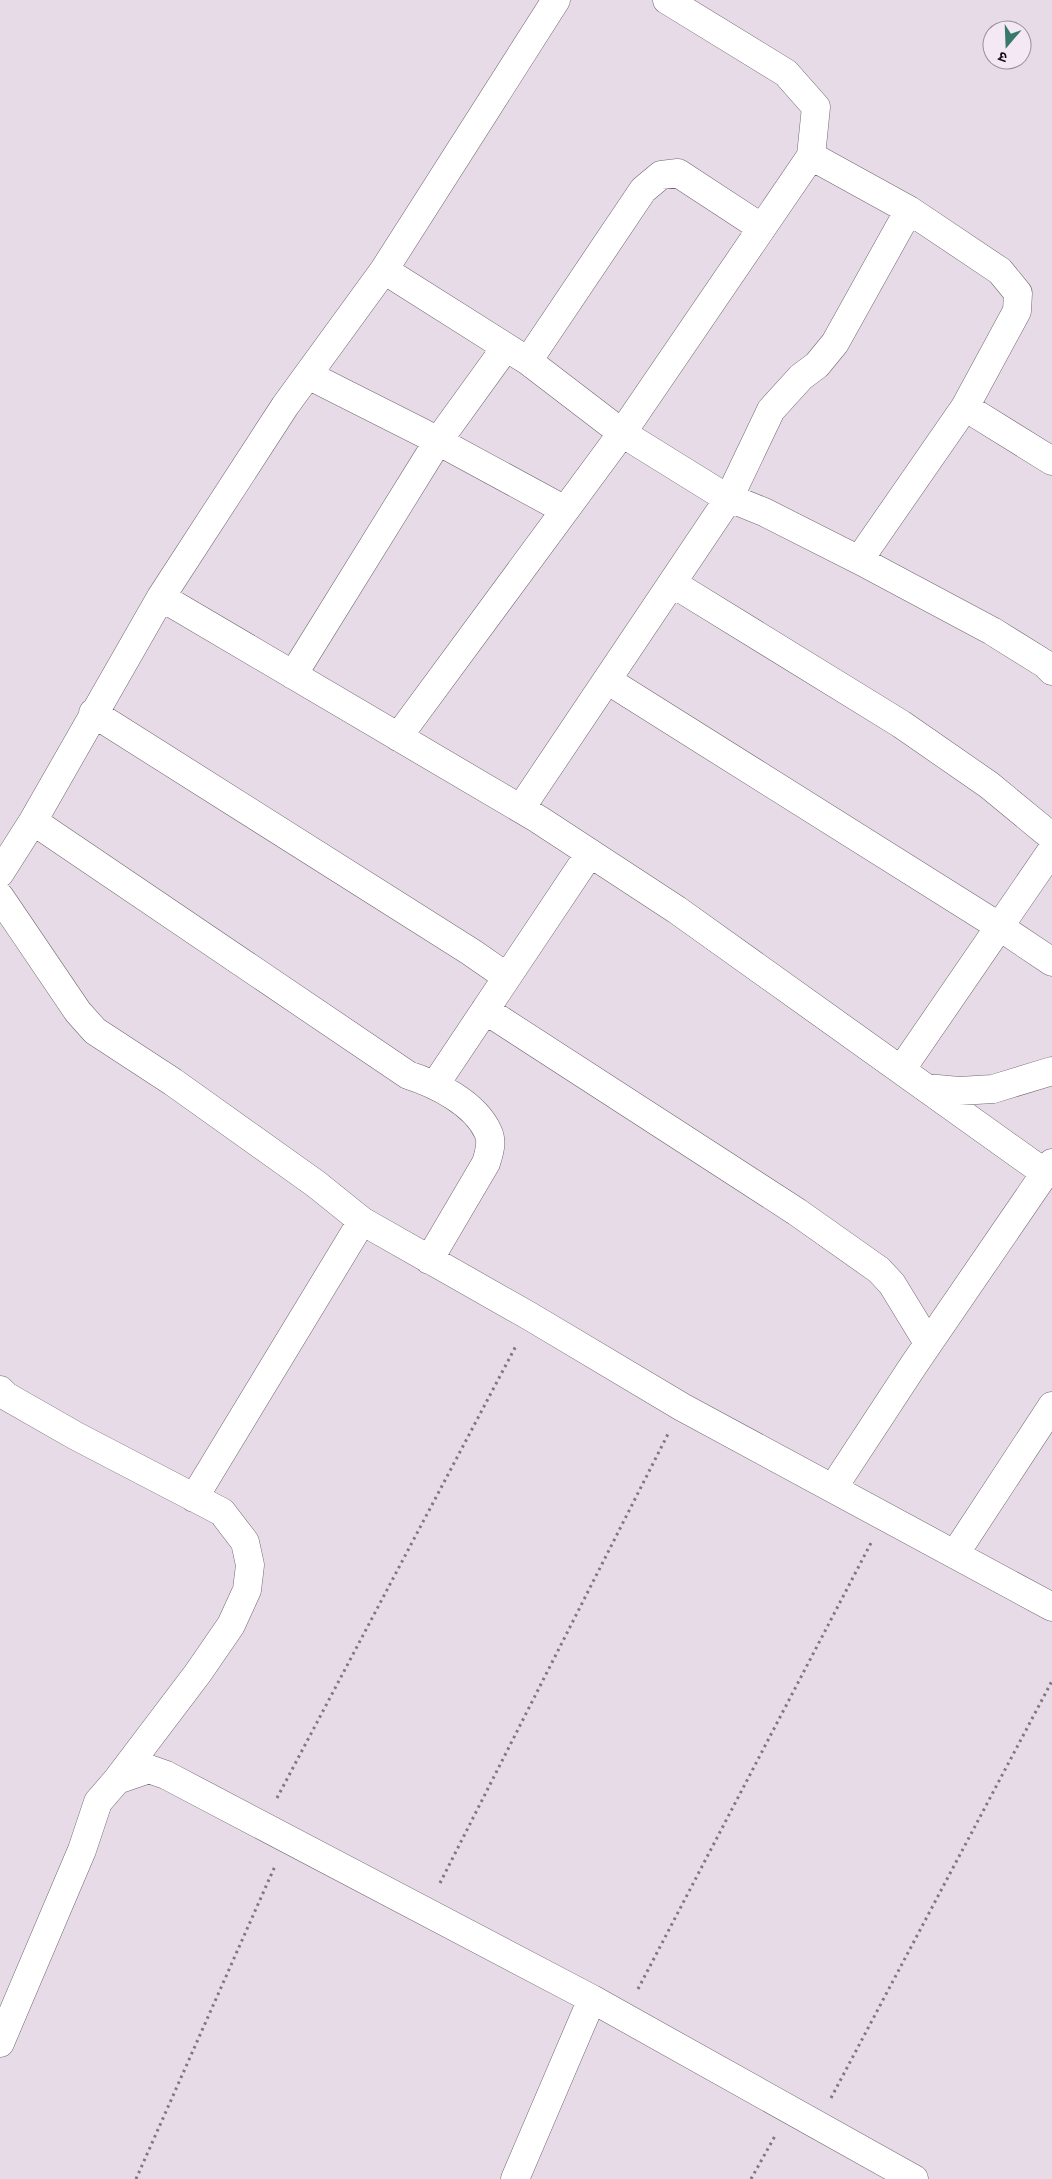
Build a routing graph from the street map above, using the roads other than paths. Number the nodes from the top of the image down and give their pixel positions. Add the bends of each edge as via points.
1 (556, 0) edge
2 (667, 0) edge
3 (811, 156) junction
4 (909, 210) junction
5 (762, 228) junction
6 (384, 270) junction
7 (517, 354) junction
8 (308, 375) junction
9 (965, 407) junction
10 (622, 433) junction
11 (438, 441) junction
12 (1052, 461) edge
13 (729, 498) junction
14 (565, 510) junction
15 (859, 560) junction
16 (672, 583) junction
17 (162, 598) junction
18 (1052, 671) edge
19 (293, 675) junction
20 (607, 680) junction
21 (93, 713) junction
22 (398, 736) junction
23 (521, 808) junction
24 (33, 822) junction
25 (1052, 837) edge
26 (1052, 850) edge
27 (590, 853) junction
28 (0, 872) edge
29 (0, 898) edge
30 (1000, 927) junction
31 (1052, 962) edge
32 (507, 977) junction
33 (485, 1010) junction
34 (901, 1070) junction
35 (1052, 1071) edge
36 (435, 1085) junction
37 (926, 1088) junction
38 (1048, 1168) edge
39 (362, 1221) junction
40 (429, 1260) junction
41 (928, 1343) junction
42 (0, 1390) edge
43 (1052, 1406) edge
44 (833, 1488) junction
45 (194, 1498) junction
46 (955, 1554) junction
47 (1052, 1607) edge
48 (117, 1780) junction
49 (592, 1999) junction
50 (0, 2043) edge
51 (515, 2179) edge
52 (914, 2179) edge

1 - 6 street
2 - 3 street via 786,73 816,107
3 - 4 street
3 - 5 street
4 - 9 street via 1000,271 1018,293 1017,311
4 - 13 street via 835,343 771,410
5 - 7 street via 678,173 661,175 642,190
5 - 10 street
6 - 7 street
6 - 8 street
7 - 10 street
7 - 11 street
8 - 11 street
8 - 17 street
9 - 12 street
9 - 15 street
10 - 13 street
10 - 14 street
11 - 14 street
11 - 19 street
13 - 15 street
13 - 16 street
14 - 22 street
15 - 18 street via 992,631
16 - 20 street
16 - 25 street via 901,724 989,785
17 - 19 street
17 - 21 street
19 - 22 street
20 - 23 street
20 - 30 street
21 - 24 street
21 - 32 street
22 - 23 street
23 - 27 street
24 - 28 street
24 - 36 street via 408,1075
26 - 30 street
27 - 32 street
27 - 34 street via 677,910
29 - 39 street via 78,1012 95,1031 316,1184
30 - 31 street
30 - 34 street
32 - 33 street
33 - 36 street
33 - 41 street via 797,1212 879,1270 892,1284
34 - 37 street
35 - 37 street via 993,1089
36 - 40 street via 460,1100 479,1118 489,1134 490,1149 486,1162
37 - 38 street
38 - 41 street
39 - 40 street
39 - 45 street
40 - 44 street via 682,1407
41 - 44 street
42 - 45 street via 76,1436
43 - 46 street
44 - 46 street
45 - 48 street via 222,1512 245,1542 250,1565 247,1590 226,1633
46 - 47 street
48 - 49 street via 149,1769 166,1775
48 - 50 street via 98,1802 82,1850
49 - 51 street
49 - 52 street

